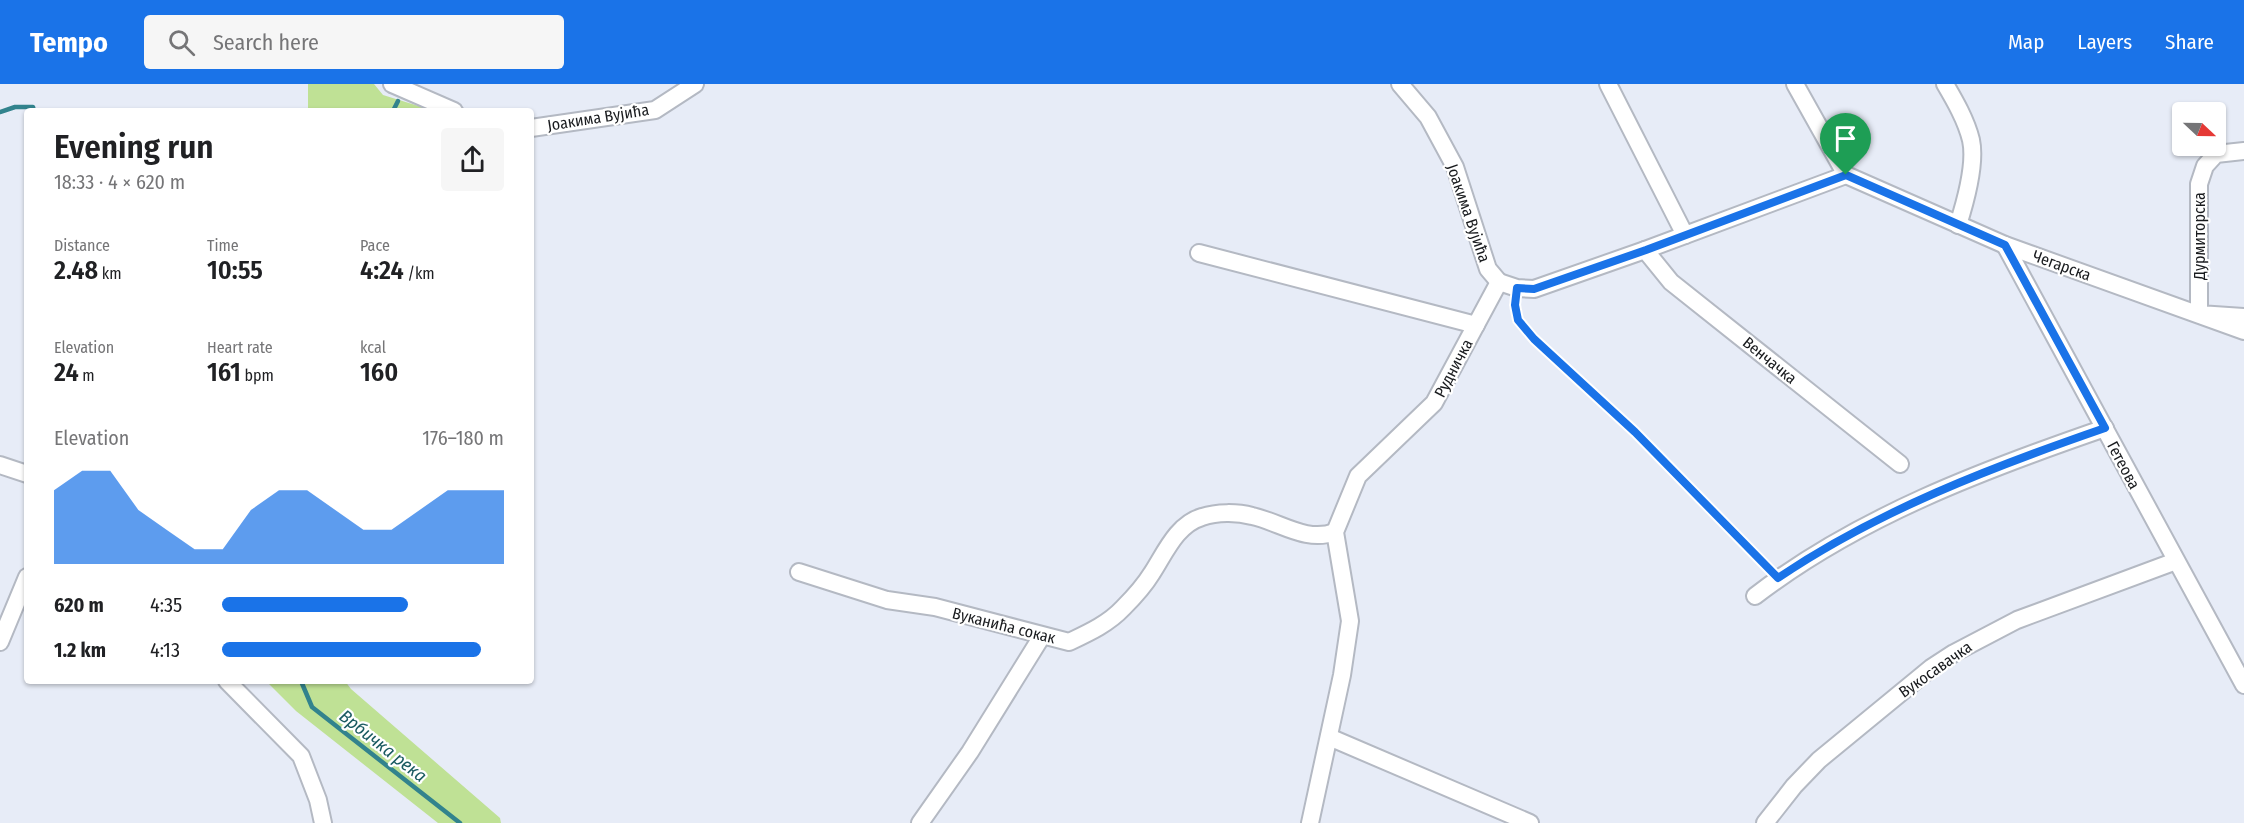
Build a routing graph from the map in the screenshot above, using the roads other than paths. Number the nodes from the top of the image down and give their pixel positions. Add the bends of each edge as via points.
1 (392, 84) edge
2 (695, 84) edge
3 (1400, 84) edge
4 (1608, 84) edge
5 (1795, 84) edge
6 (1945, 84) edge
7 (447, 108) edge
8 (534, 128) edge
9 (2244, 151) edge
10 (1846, 175) junction
11 (1958, 225) junction
12 (1685, 235) junction
13 (2005, 245) junction
14 (1646, 250) junction
15 (1199, 253) dead end
16 (1499, 282) junction
17 (1517, 288) junction
18 (2199, 314) junction
19 (2244, 317) edge
20 (1476, 325) junction
21 (2244, 331) edge
22 (2105, 428) junction
23 (1900, 464) dead end
24 (0, 465) edge
25 (24, 473) edge
26 (1335, 532) junction
27 (2176, 561) junction
28 (800, 572) dead end
29 (1778, 578) junction
30 (24, 584) edge
31 (1755, 596) dead end
32 (1042, 636) junction
33 (0, 642) edge
34 (230, 684) edge
35 (2244, 685) edge
36 (1329, 737) junction
37 (323, 823) edge
38 (920, 823) edge
39 (1310, 823) edge
40 (1530, 823) edge
41 (1765, 823) edge

1 - 7 street
2 - 8 street, Јоакима Вујића via 655,110
3 - 16 street, Јоакима Вујића via 1428,117 1455,167 1488,269
4 - 12 street
5 - 10 street
6 - 11 street via 1971,142 1969,187
9 - 18 street, Дурмиторска via 2216,154 2205,166 2199,184
10 - 11 street, Чегарска
10 - 12 street
11 - 13 street, Чегарска
12 - 14 street
13 - 18 street, Чегарска
13 - 22 street, Гетеова
14 - 17 street via 1534,289
14 - 23 street, Венчачка via 1671,282
15 - 20 street
16 - 17 street
16 - 20 street, Рудничка
17 - 29 lane via 1518,320 1534,339 1635,432
18 - 19 street
18 - 21 street, Чегарска
20 - 26 street, Рудничка via 1434,403 1358,476
22 - 27 street, Гетеова
22 - 29 street via 1916,502 1826,547
24 - 25 street
26 - 32 street, Вуканића сокак via 1323,537 1253,516 1201,517 1168,544 1152,574 1109,620 1069,642
26 - 36 street via 1350,621
27 - 35 street, Гетеова
27 - 41 street, Вукосавачка via 2018,620 1954,652 1819,760
28 - 32 street, Вуканића сокак via 887,600 935,608
29 - 31 street
30 - 33 street
32 - 38 street via 970,752
34 - 37 street via 301,756
36 - 39 street
36 - 40 street

